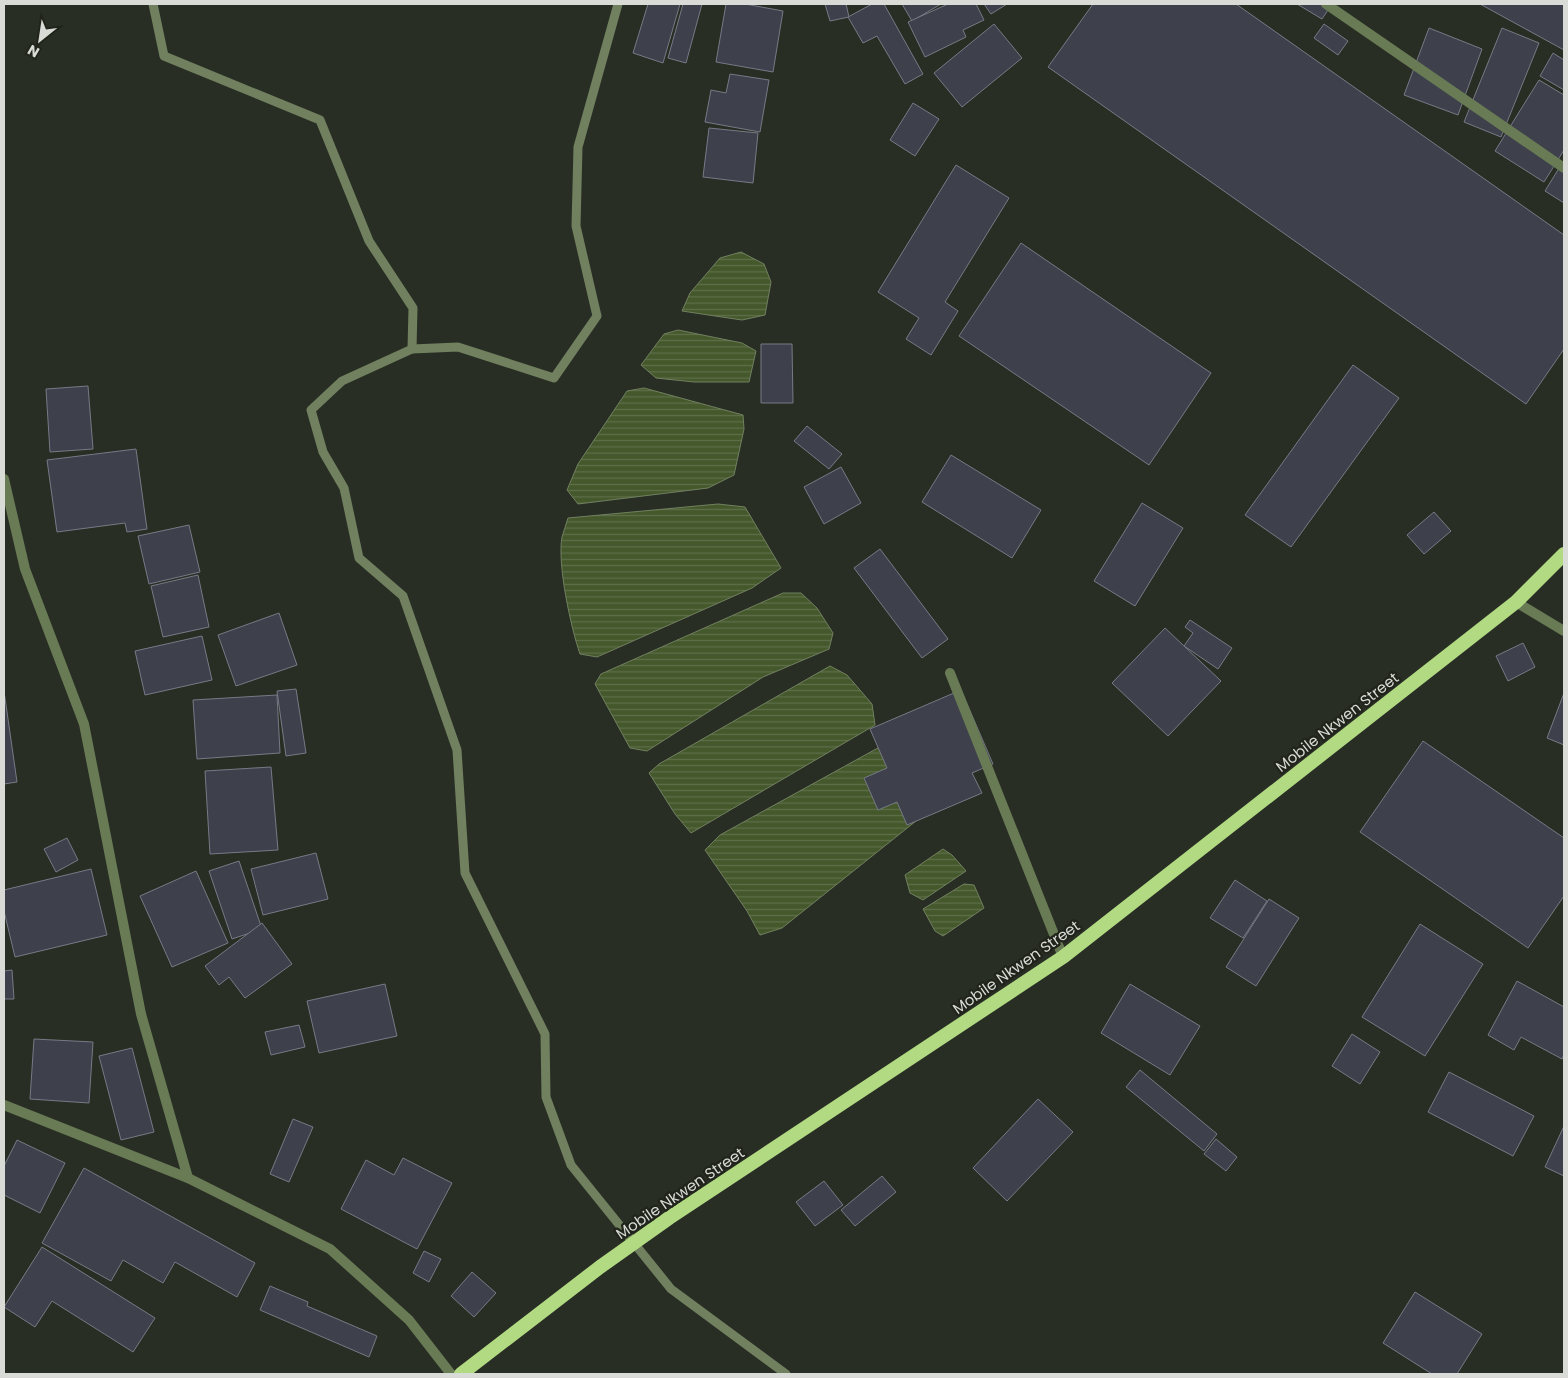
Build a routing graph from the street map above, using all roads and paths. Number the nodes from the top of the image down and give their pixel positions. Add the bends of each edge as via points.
1 (1326, 4) edge
2 (1564, 168) edge
3 (4, 479) edge
4 (1564, 554) edge
5 (1516, 602) junction
6 (1564, 631) edge
7 (950, 673) dead end
8 (1063, 957) junction
9 (4, 1105) edge
10 (188, 1178) junction
11 (451, 1374) edge
12 (461, 1374) edge

1 - 2 street
3 - 10 street via 25,570 84,724 141,1014
4 - 5 highway, Mobile Nkwen Street
5 - 6 street
5 - 8 highway, Mobile Nkwen Street
7 - 8 street
8 - 12 highway, Mobile Nkwen Street via 669,1218
9 - 10 street
10 - 11 street via 330,1249 409,1320

